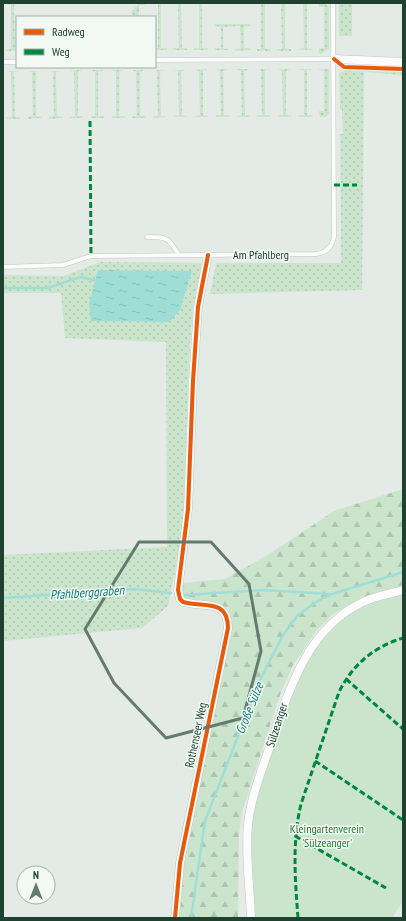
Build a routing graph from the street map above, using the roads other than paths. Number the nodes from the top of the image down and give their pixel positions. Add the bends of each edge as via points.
1 (333, 3) edge
2 (334, 59) junction
3 (156, 60) edge
4 (3, 62) edge
5 (16, 62) edge
6 (403, 62) edge
7 (146, 236) dead end
8 (179, 255) junction
9 (208, 255) junction
10 (3, 267) edge
11 (403, 590) edge
12 (175, 918) edge
13 (251, 918) edge

1 - 2 lane, Am Pfahlberg
2 - 3 lane
2 - 6 street
2 - 9 lane, Am Pfahlberg via 334,237 331,246 316,254
4 - 5 lane
7 - 8 lane via 166,238
8 - 9 lane, Am Pfahlberg
8 - 10 lane, Am Pfahlberg via 91,256 63,265
9 - 12 street, Rothenseer Weg via 198,307 188,509 178,591 180,599 184,602 223,610 227,616 228,628 180,863
11 - 13 street, Sülzeanger via 362,603 340,617 312,646 292,682 265,760 250,814 248,844

